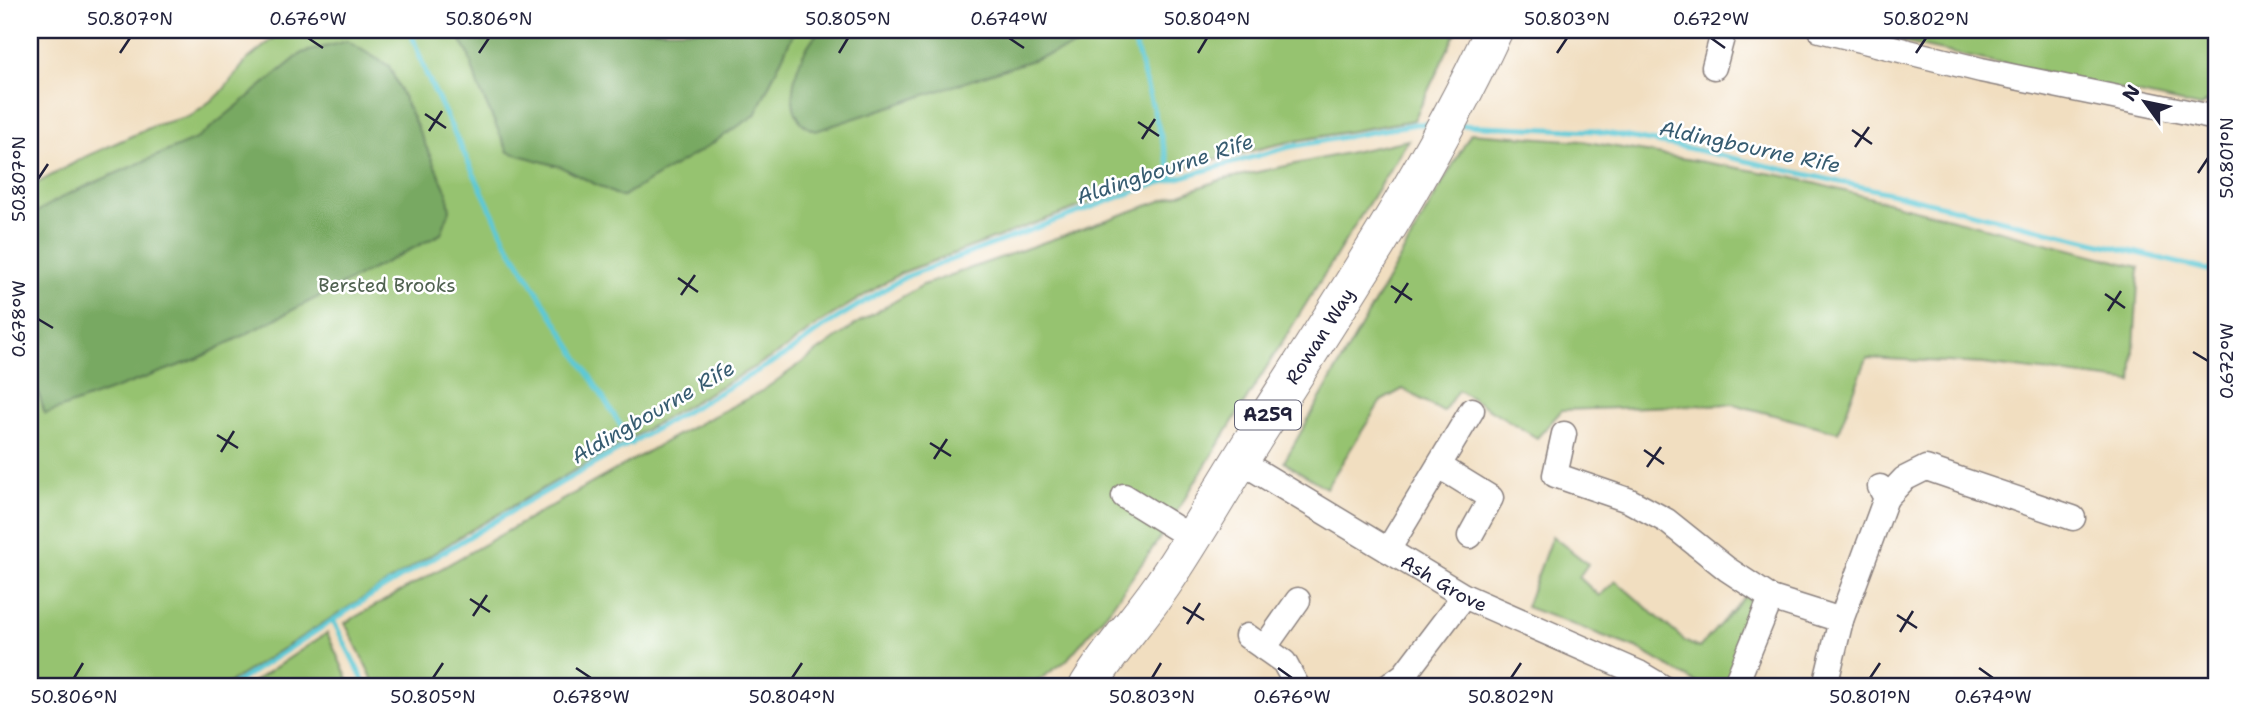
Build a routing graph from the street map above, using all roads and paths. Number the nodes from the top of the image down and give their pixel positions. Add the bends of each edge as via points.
1 (1494, 30) edge
2 (1724, 30) edge
3 (1820, 30) edge
4 (1713, 68) dead end
5 (2216, 118) edge
6 (1472, 410) dead end
7 (1564, 434) dead end
8 (1240, 461) junction
9 (1439, 466) junction
10 (1124, 496) dead end
11 (2073, 518) dead end
12 (1470, 536) dead end
13 (1192, 538) junction
14 (1388, 550) junction
15 (1464, 596) junction
16 (1771, 598) junction
17 (1298, 600) dead end
18 (1841, 620) junction
19 (1095, 675) edge
20 (1070, 686) edge
21 (1297, 686) edge
22 (1389, 686) edge
23 (1661, 686) edge
24 (1735, 686) edge
25 (1825, 686) edge

1 - 8 highway, Rowan Way / A259 via 1426,160
2 - 4 street
3 - 5 street via 1981,70
6 - 9 street
7 - 16 street via 1555,475 1628,500 1667,521
8 - 13 highway, Rowan Way / A259
8 - 14 street, Ash Grove
9 - 12 street via 1491,498
9 - 14 street
10 - 13 street
11 - 18 street via 1926,468 1883,493
13 - 19 highway, Rowan Way / A259
14 - 15 street, Ash Grove
15 - 22 street via 1404,674
15 - 23 street, Ash Grove
16 - 18 street
16 - 24 street
17 - 21 street via 1256,642 1284,662
18 - 25 street
19 - 20 highway, Rowan Way / A259

